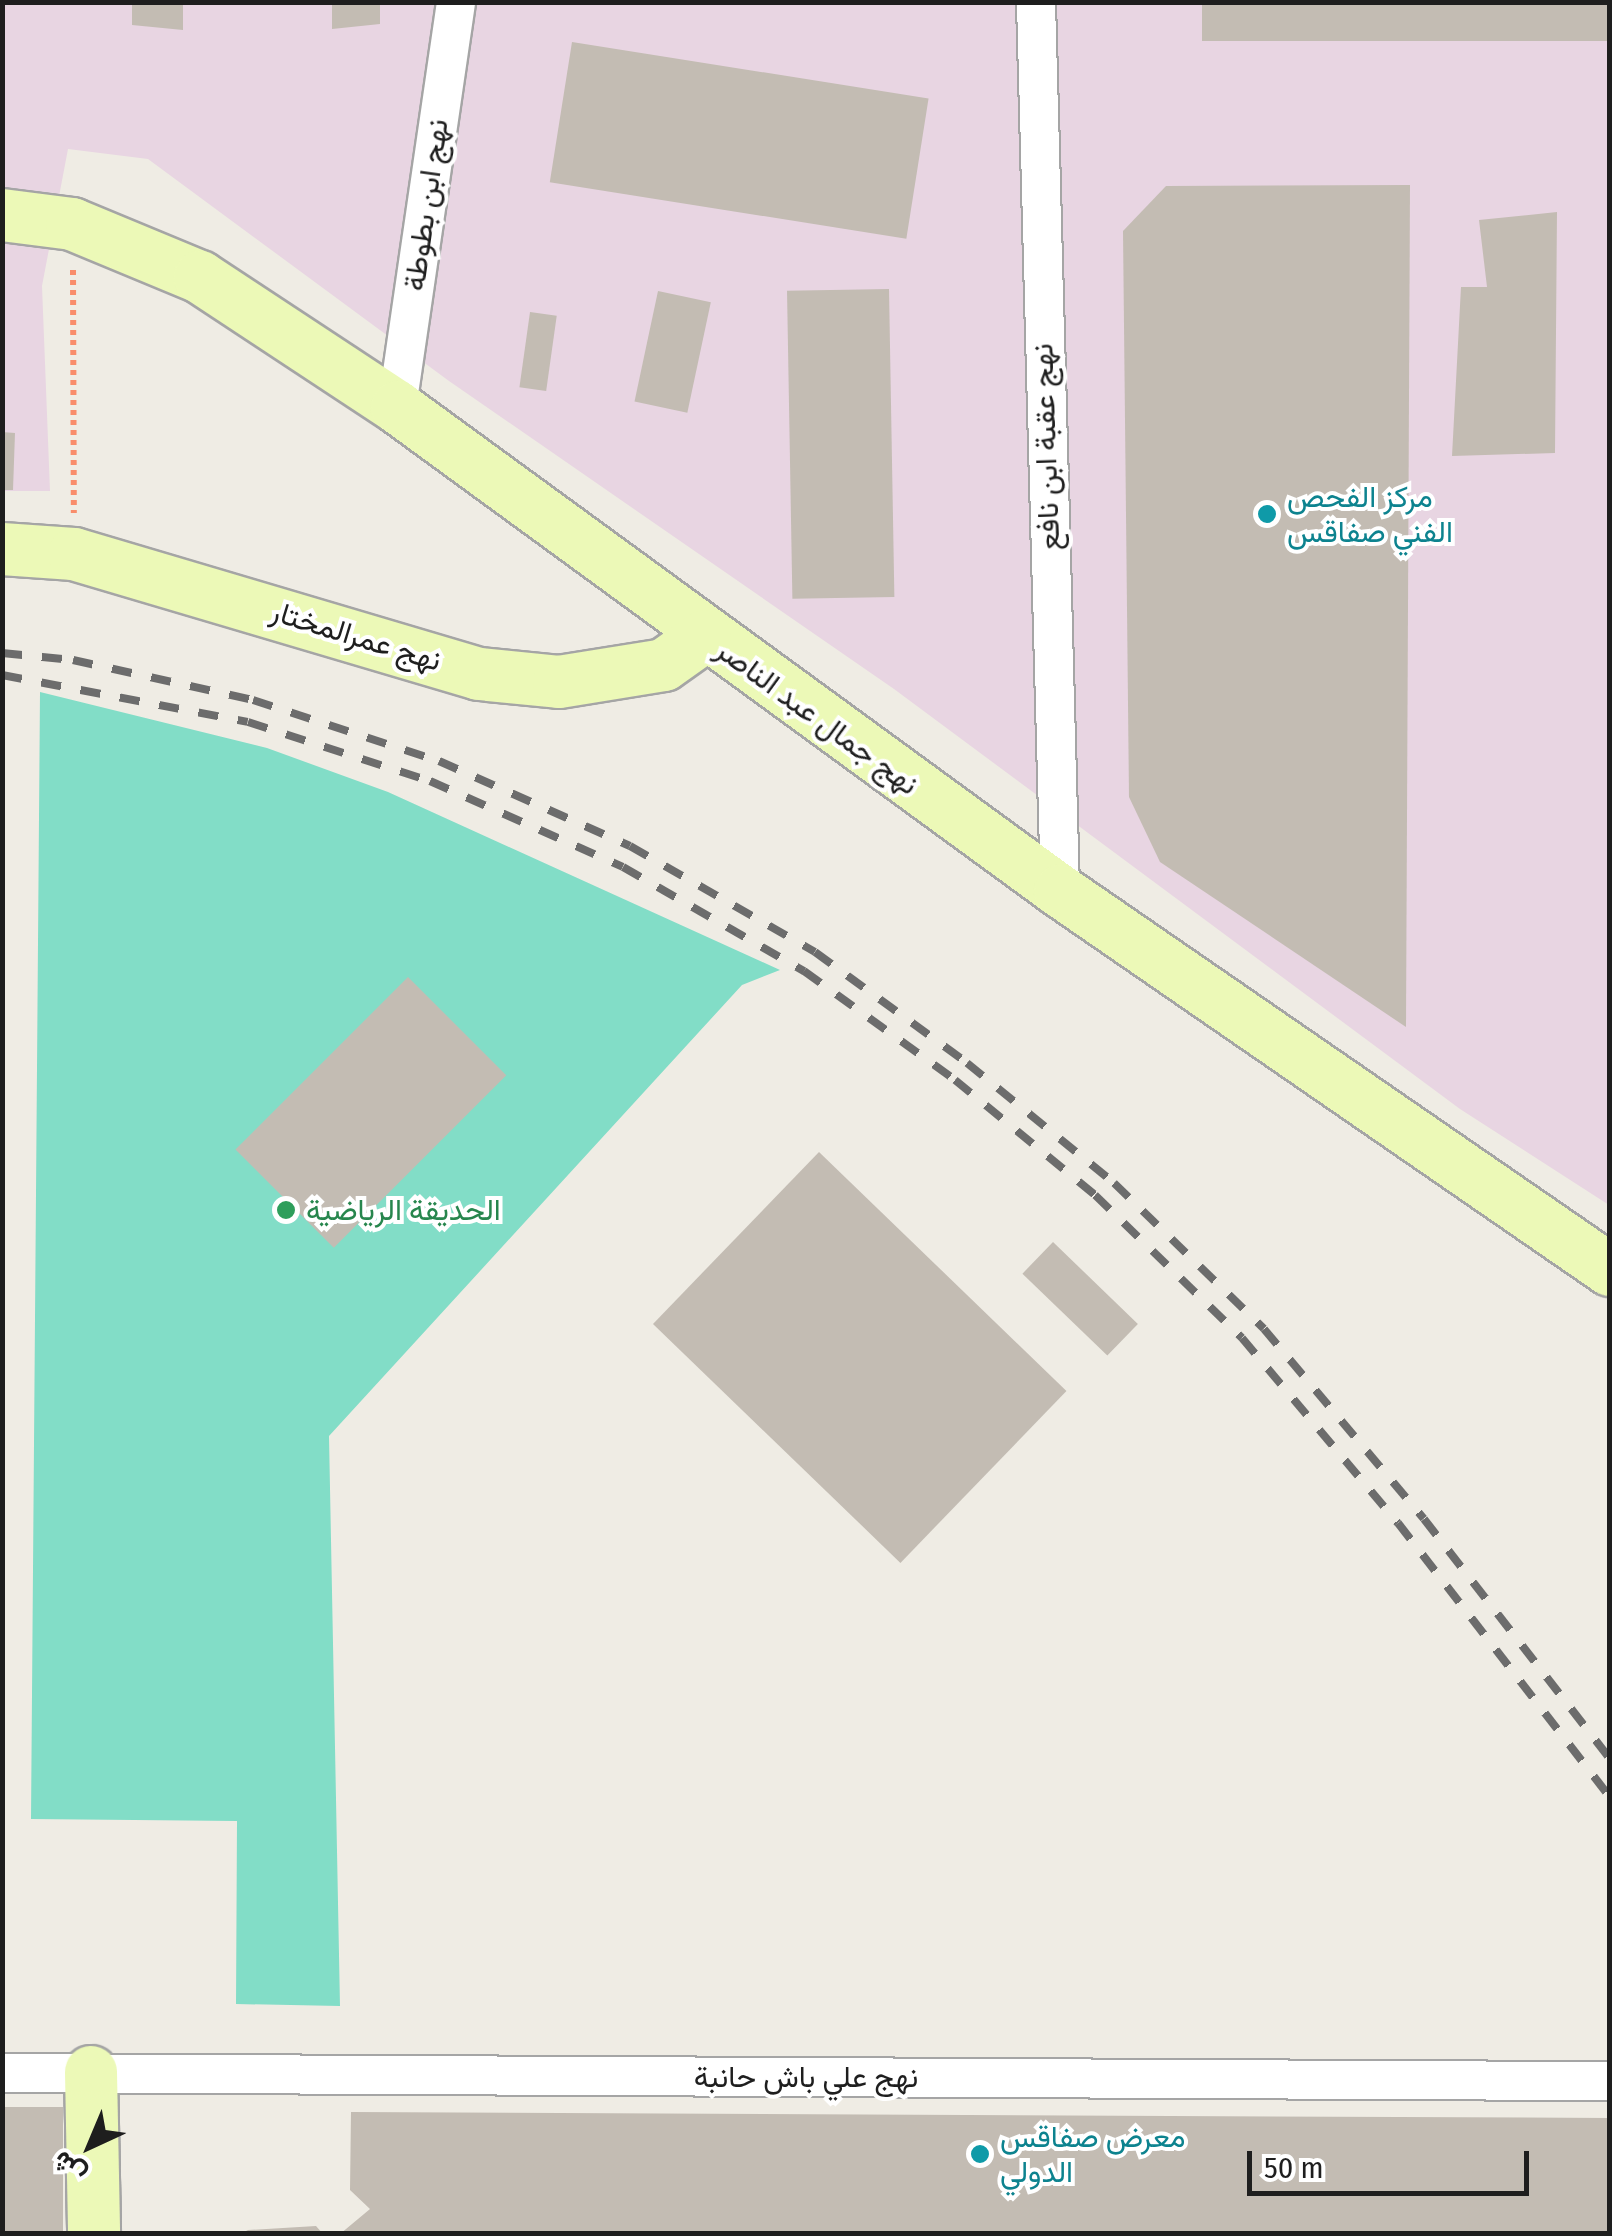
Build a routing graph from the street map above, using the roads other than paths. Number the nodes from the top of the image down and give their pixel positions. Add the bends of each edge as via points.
1 (456, 2) edge
2 (1036, 2) edge
3 (2, 215) edge
4 (397, 407) junction
5 (2, 549) edge
6 (706, 636) junction
7 (1060, 891) junction
8 (1610, 1270) edge
9 (91, 2072) junction
10 (2, 2073) edge
11 (1610, 2082) edge
12 (94, 2234) edge

1 - 4 street, نهج ابن بطوطة
2 - 7 street, نهج عقبة ابن نافع
3 - 4 street, نهج جمال عبد الناصر via 72,224 200,277
4 - 6 street, نهج جمال عبد الناصر
5 - 6 street, نهج عمرالمختار via 74,554 479,674 559,682 664,665
6 - 7 street, نهج جمال عبد الناصر
7 - 8 street, نهج جمال عبد الناصر
9 - 10 street, نهج علي باش حانبة
9 - 11 street, نهج علي باش حانبة
9 - 12 street

